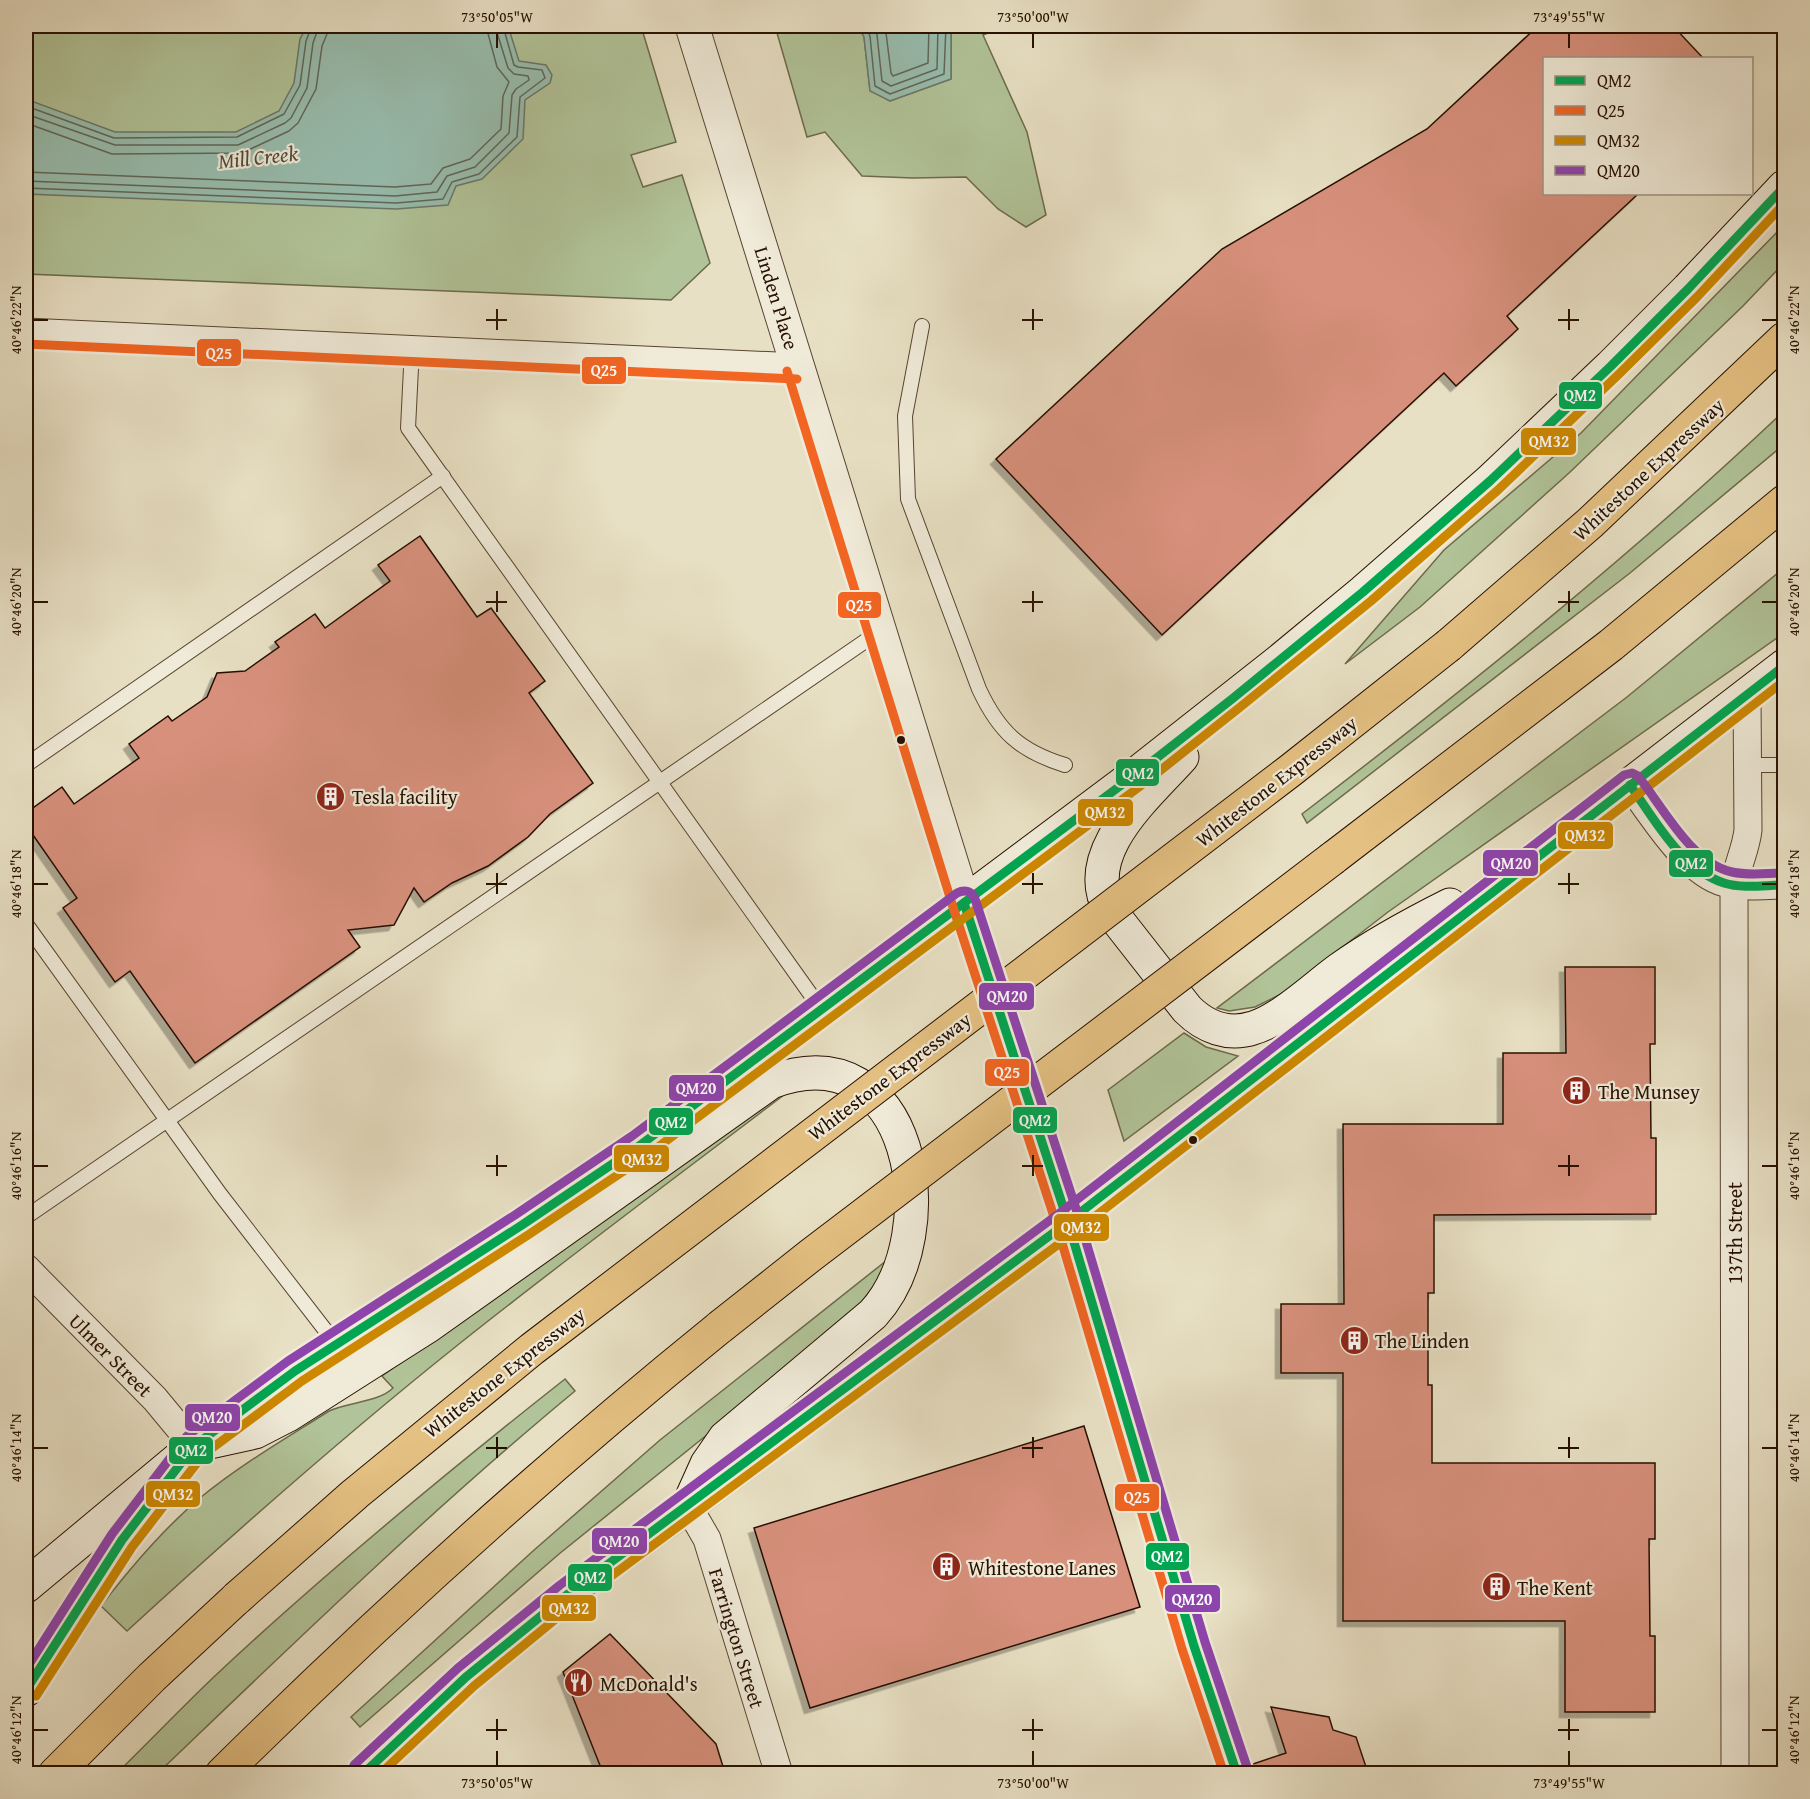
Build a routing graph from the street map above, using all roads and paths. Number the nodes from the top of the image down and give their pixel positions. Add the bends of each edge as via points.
1 (692, 26) edge
2 (1785, 187) edge
3 (922, 326) dead end
4 (26, 332) edge
5 (1785, 339) edge
6 (412, 348) junction
7 (798, 367) junction
8 (442, 476) junction
9 (1785, 502) edge
10 (880, 631) junction
11 (1785, 666) edge
12 (1747, 694) junction
13 (1232, 699) junction
14 (26, 765) edge
15 (1065, 765) dead end
16 (1747, 765) junction
17 (1785, 765) edge
18 (659, 781) junction
19 (1630, 785) junction
20 (1514, 874) junction
21 (1734, 885) junction
22 (1785, 885) edge
23 (964, 903) junction
24 (26, 924) edge
25 (822, 1010) junction
26 (167, 1119) junction
27 (26, 1217) edge
28 (1068, 1222) junction
29 (26, 1268) edge
30 (336, 1344) junction
31 (194, 1446) junction
32 (688, 1506) junction
33 (26, 1586) edge
34 (26, 1690) edge
35 (55, 1773) edge
36 (222, 1773) edge
37 (362, 1773) edge
38 (779, 1773) edge
39 (1237, 1773) edge
40 (1735, 1773) edge

1 - 7 main road, Linden Place
2 - 13 main road via 1611,366 1490,481
3 - 15 lane via 905,416 908,499 988,710 1019,744 1040,757
4 - 6 street
5 - 35 highway, Whitestone Expressway, bridge via 1590,523 1449,645 532,1349 355,1494 152,1677
6 - 7 street
6 - 8 lane via 408,428
7 - 10 main road, Linden Place
8 - 14 lane
8 - 18 lane
9 - 36 highway, bridge via 1611,645 720,1327 466,1544
10 - 18 lane
10 - 23 main road, Linden Place
11 - 12 main road
12 - 16 street, 137th Street
12 - 19 main road
13 - 20 main road via 1120,829 1106,854 1101,878 1104,901 1111,912 1187,1009 1202,1022 1231,1031 1264,1024 1378,943
13 - 23 main road
16 - 17 lane
16 - 21 street, 137th Street via 1747,840
18 - 25 lane
18 - 26 lane
19 - 20 main road
19 - 21 street via 1690,862 1710,877
20 - 28 main road
21 - 22 street
21 - 40 street, 137th Street
23 - 25 main road
23 - 28 main road, Linden Place
24 - 26 lane
25 - 30 main road via 639,1146
26 - 27 lane
26 - 30 lane
28 - 32 main road
28 - 39 main road, Linden Place via 1194,1646
29 - 31 street, Ulmer Street via 155,1399
30 - 31 main road
31 - 32 main road via 255,1432 288,1415 437,1320 771,1082 806,1072 848,1079 868,1091 884,1108 908,1161 910,1214 900,1271 886,1299 873,1314 725,1438 707,1464
31 - 33 main road
31 - 34 highway via 122,1540
32 - 37 main road via 537,1617
32 - 38 street, Farrington Street via 706,1539

